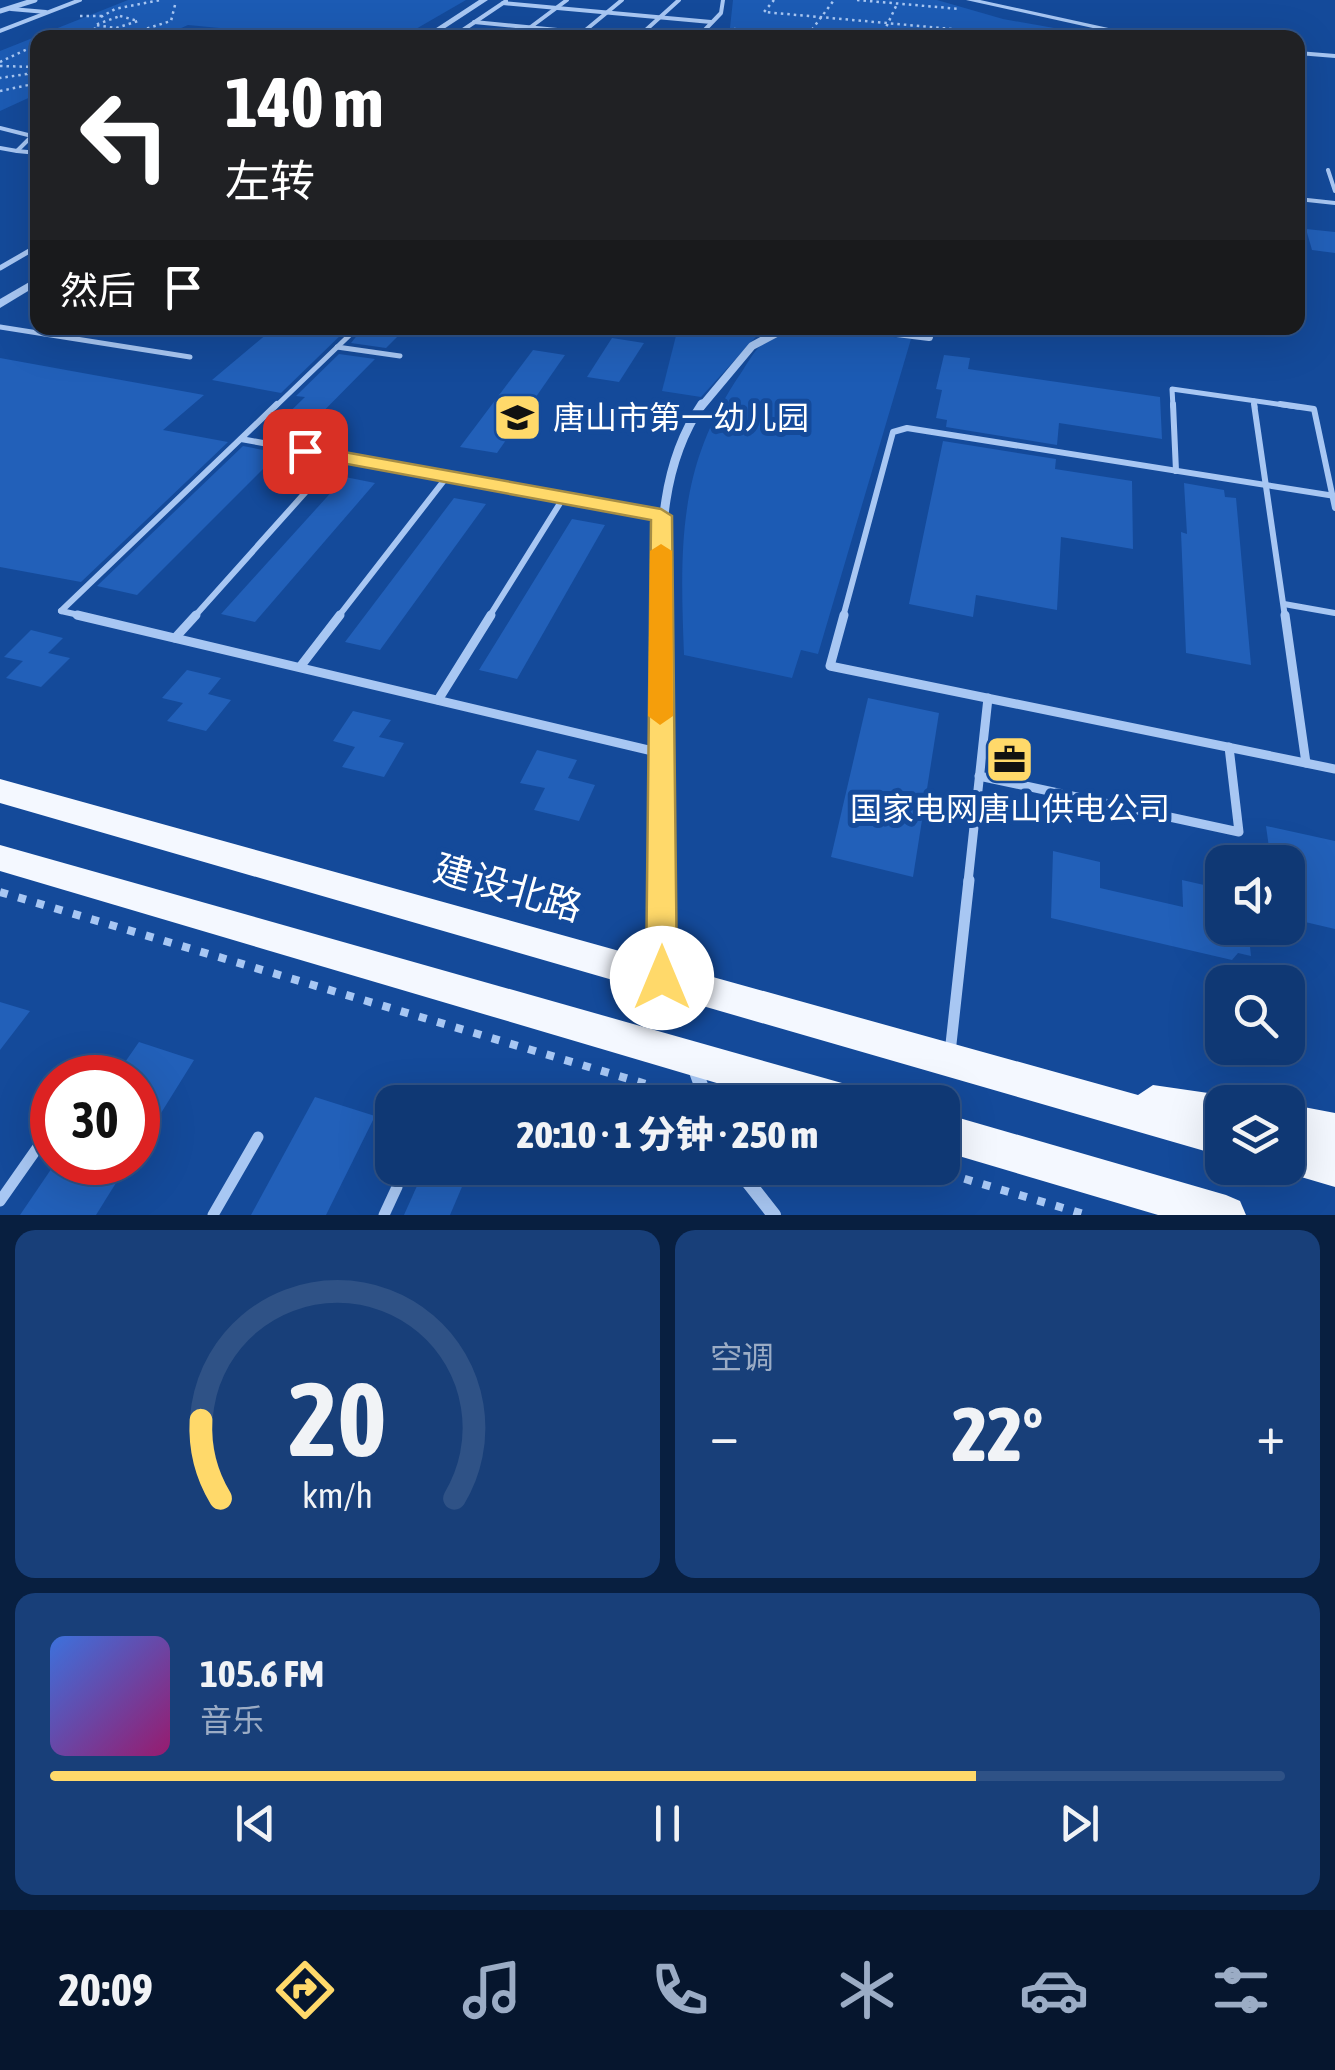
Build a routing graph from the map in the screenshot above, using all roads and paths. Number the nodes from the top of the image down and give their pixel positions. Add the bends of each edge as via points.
1 (34, 0) edge
2 (80, 0) edge
3 (160, 0) edge
4 (484, 0) edge
5 (567, 0) edge
6 (622, 0) edge
7 (679, 0) edge
8 (723, 0) edge
9 (774, 0) edge
10 (834, 0) edge
11 (857, 0) edge
12 (970, 0) edge
13 (506, 2) edge
14 (898, 3) junction
15 (175, 5) dead end
16 (556, 8) junction
17 (11, 9) junction
18 (963, 9) dead end
19 (0, 11) edge
20 (48, 12) junction
21 (606, 13) junction
22 (821, 17) junction
23 (660, 18) junction
24 (101, 20) junction
25 (977, 20) dead end
26 (474, 22) junction
27 (711, 22) junction
28 (888, 23) junction
29 (130, 25) junction
30 (98, 27) junction
31 (530, 27) junction
32 (149, 28) junction
33 (734, 29) dead end
34 (92, 30) edge
35 (142, 30) edge
36 (437, 30) edge
37 (462, 30) edge
38 (526, 30) edge
39 (561, 30) edge
40 (585, 30) edge
41 (646, 30) edge
42 (704, 30) edge
43 (744, 30) edge
44 (811, 30) edge
45 (885, 30) edge
46 (975, 30) joint
47 (1113, 30) edge
48 (0, 31) edge
49 (30, 48) edge
50 (1305, 54) edge
51 (1335, 56) edge
52 (0, 64) edge
53 (30, 66) edge
54 (30, 72) edge
55 (0, 78) edge
56 (30, 86) edge
57 (0, 91) edge
58 (10, 92) junction
59 (0, 100) edge
60 (0, 128) edge
61 (30, 136) edge
62 (30, 138) edge
63 (0, 148) edge
64 (17, 151) junction
65 (30, 152) edge
66 (1328, 170) dead end
67 (1335, 191) edge
68 (1305, 200) edge
69 (1335, 203) edge
70 (30, 251) edge
71 (0, 268) edge
72 (30, 285) edge
73 (0, 304) edge
74 (0, 326) edge
75 (30, 331) edge
76 (53, 335) edge
77 (350, 335) edge
78 (765, 335) edge
79 (907, 335) edge
80 (930, 335) edge
81 (929, 338) joint
82 (337, 347) junction
83 (400, 356) dead end
84 (190, 358) dead end
85 (1254, 401) junction
86 (240, 439) junction
87 (338, 457) junction
88 (1176, 471) junction
89 (446, 478) junction
90 (1335, 496) edge
91 (562, 500) junction
92 (1335, 508) edge
93 (661, 516) junction
94 (1284, 604) junction
95 (1335, 613) edge
96 (175, 638) junction
97 (300, 667) junction
98 (988, 698) junction
99 (438, 700) junction
100 (1229, 747) junction
101 (660, 752) junction
102 (1306, 763) junction
103 (1335, 769) edge
104 (979, 776) junction
105 (0, 791) edge
106 (3, 871) edge
107 (662, 978) junction
108 (692, 1058) junction
109 (950, 1058) junction
110 (655, 1085) edge
111 (701, 1085) edge
112 (784, 1085) edge
113 (1056, 1091) junction
114 (1205, 1112) edge
115 (1305, 1126) edge
116 (1205, 1132) edge
117 (1335, 1132) edge
118 (258, 1137) dead end
119 (960, 1137) edge
120 (30, 1159) edge
121 (1305, 1160) edge
122 (1335, 1168) edge
123 (960, 1177) edge
124 (751, 1185) edge
125 (397, 1187) dead end
126 (0, 1201) edge
127 (213, 1215) edge
128 (384, 1215) edge
129 (774, 1215) edge
130 (1087, 1215) edge
131 (1226, 1215) edge

1 - 17 street
2 - 20 lane
3 - 24 path via 114,9
4 - 36 street
5 - 16 lane
6 - 21 lane
7 - 23 lane
8 - 27 lane
9 - 22 path via 764,12
10 - 22 path
11 - 14 path
12 - 47 street
13 - 16 lane
13 - 26 lane
14 - 18 path
14 - 28 path
15 - 32 path via 174,18
16 - 21 lane
16 - 31 lane
17 - 19 street
17 - 20 lane
20 - 48 lane
21 - 23 lane
21 - 40 lane
22 - 28 path
22 - 44 path
23 - 27 lane
23 - 41 lane
24 - 29 path via 138,20
24 - 30 path
25 - 46 path
26 - 31 lane
26 - 37 lane
27 - 42 lane
28 - 45 path
28 - 46 path
29 - 30 path
29 - 32 path
30 - 34 path
31 - 38 lane
31 - 39 lane
32 - 35 path
33 - 43 path
49 - 52 path
50 - 51 street
52 - 53 path
54 - 55 path
56 - 58 path
57 - 58 path
58 - 59 path
60 - 61 lane
62 - 64 lane
63 - 64 lane
64 - 65 lane
66 - 67 lane
68 - 69 lane
70 - 71 lane
72 - 73 street
74 - 75 lane
76 - 84 lane
77 - 82 lane
78 - 93 street via 697,406 675,452
79 - 81 street
80 - 81 lane
82 - 83 lane
82 - 86 lane
85 - 88 lane via 1172,389
85 - 92 lane via 1314,409
85 - 94 lane
86 - 87 lane
86 - 96 lane via 61,611
87 - 89 lane
87 - 96 lane
88 - 90 lane
88 - 98 lane via 907,428 893,432 830,666
89 - 91 lane
89 - 97 lane
91 - 93 lane
91 - 99 lane
93 - 101 street
94 - 95 lane
94 - 102 lane
96 - 97 lane
97 - 99 lane
98 - 100 lane
98 - 104 lane
99 - 101 lane
100 - 102 lane
100 - 104 lane via 1239,832
101 - 107 street
102 - 103 lane
104 - 109 lane
105 - 107 main road, 建设北路
106 - 108 main road
106 - 110 path
107 - 109 main road, 建设北路
108 - 111 street
108 - 112 main road
109 - 113 main road, 建设北路
113 - 114 main road
113 - 116 main road, 建设北路
115 - 117 main road
118 - 127 lane
119 - 131 main road
120 - 126 lane
121 - 122 main road
123 - 130 path
124 - 129 street
125 - 128 lane

